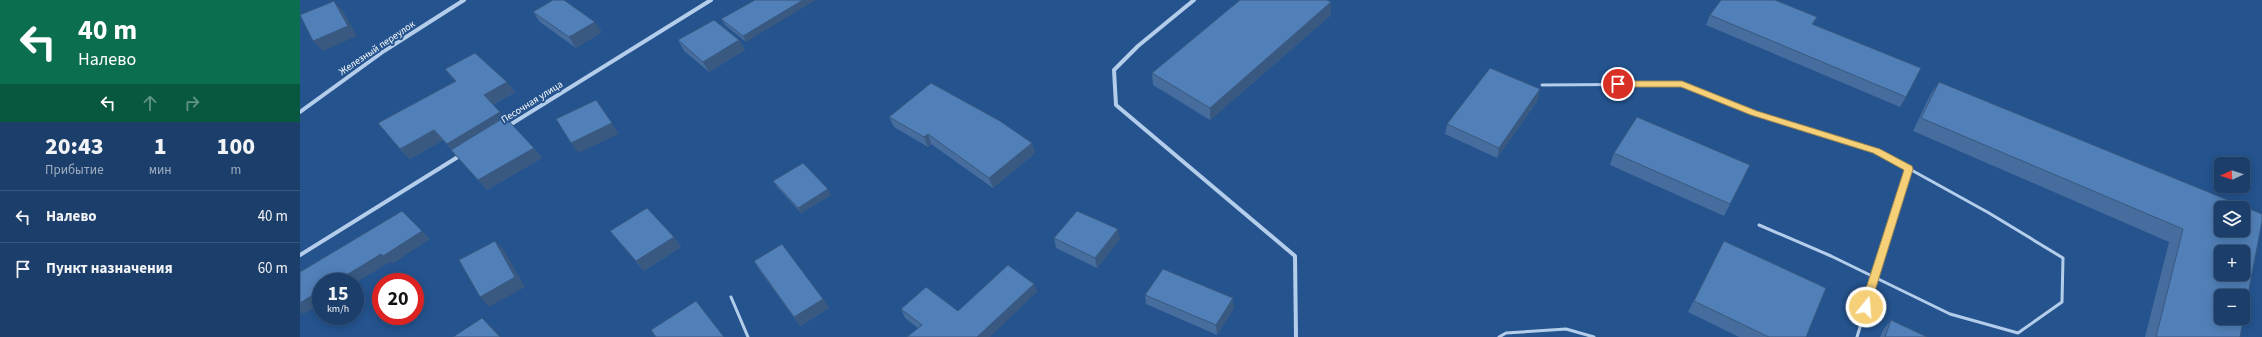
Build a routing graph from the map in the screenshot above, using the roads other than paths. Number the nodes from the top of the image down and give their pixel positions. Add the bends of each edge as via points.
1 (464, 0) edge
2 (711, 0) edge
3 (1194, 0) edge
4 (1542, 85) dead end
5 (300, 112) edge
6 (502, 130) edge
7 (468, 150) edge
8 (1909, 169) junction
9 (1759, 225) dead end
10 (300, 255) edge
11 (1874, 277) junction
12 (731, 297) dead end
13 (748, 337) edge
14 (1296, 337) edge
15 (1499, 337) edge
16 (1594, 337) edge
17 (1856, 337) edge

1 - 5 street, Железный переулок via 384,51
2 - 6 street, Песочная улица
3 - 14 street via 1138,46 1114,70 1116,105 1295,256
4 - 8 lane via 1682,84 1754,113 1877,151
7 - 10 street
8 - 11 lane
8 - 11 lane via 2063,258 2062,302 2018,333 1950,314
9 - 11 lane
11 - 17 lane
12 - 13 lane
15 - 16 lane via 1506,333 1566,329

